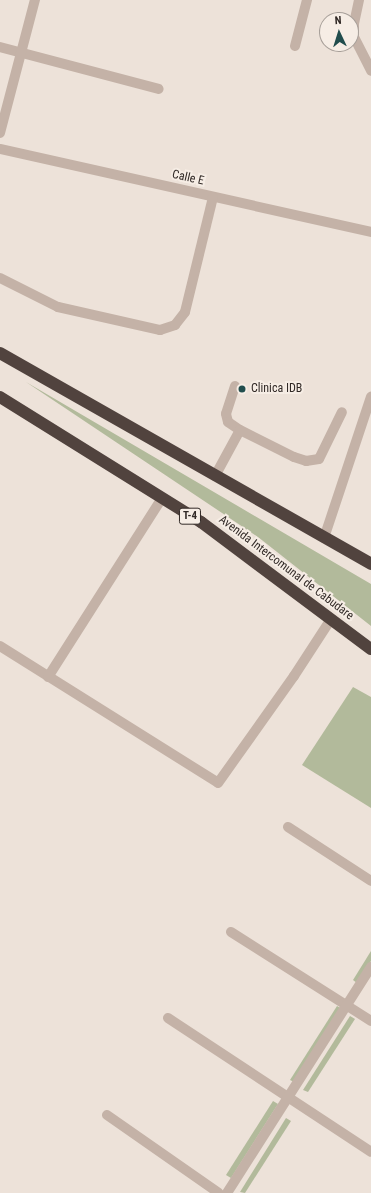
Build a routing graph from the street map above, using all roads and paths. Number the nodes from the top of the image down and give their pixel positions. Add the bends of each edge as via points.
1 (35, 0) edge
2 (307, 0) edge
3 (359, 0) edge
4 (295, 46) dead end
5 (0, 47) edge
6 (21, 52) junction
7 (371, 71) edge
8 (159, 89) dead end
9 (0, 133) edge
10 (0, 149) edge
11 (214, 197) junction
12 (371, 232) edge
13 (0, 278) edge
14 (0, 353) edge
15 (235, 386) dead end
16 (0, 397) edge
17 (371, 397) edge
18 (342, 412) dead end
19 (240, 430) junction
20 (215, 476) junction
21 (162, 498) junction
22 (324, 538) junction
23 (371, 564) edge
24 (331, 619) junction
25 (0, 646) edge
26 (371, 649) edge
27 (48, 677) junction
28 (288, 827) dead end
29 (371, 881) edge
30 (231, 932) dead end
31 (371, 967) edge
32 (347, 1005) junction
33 (168, 1018) dead end
34 (371, 1021) edge
35 (288, 1098) junction
36 (107, 1114) dead end
37 (371, 1152) edge
38 (219, 1193) edge
39 (227, 1193) edge

1 - 6 street
2 - 4 street
3 - 7 street via 354,37
5 - 6 street
6 - 8 street
6 - 9 street
10 - 11 street, Calle E
11 - 12 street, Calle E
11 - 13 street via 185,312 175,325 160,330 58,307
14 - 20 highway
15 - 19 street via 226,414 228,422
16 - 21 highway, Avenida Intercomunal de Cabudare / T-4
17 - 22 street
18 - 19 street via 319,459 306,461
19 - 20 street
20 - 22 highway
21 - 24 highway, Avenida Intercomunal de Cabudare / T-4 via 200,522
21 - 27 street
22 - 23 highway
24 - 26 highway, Avenida Intercomunal de Cabudare / T-4
24 - 27 street via 218,783
25 - 27 street
28 - 29 street
30 - 32 street
31 - 32 street
32 - 34 street
32 - 35 street
33 - 35 street
35 - 37 street
35 - 39 street
36 - 38 street

